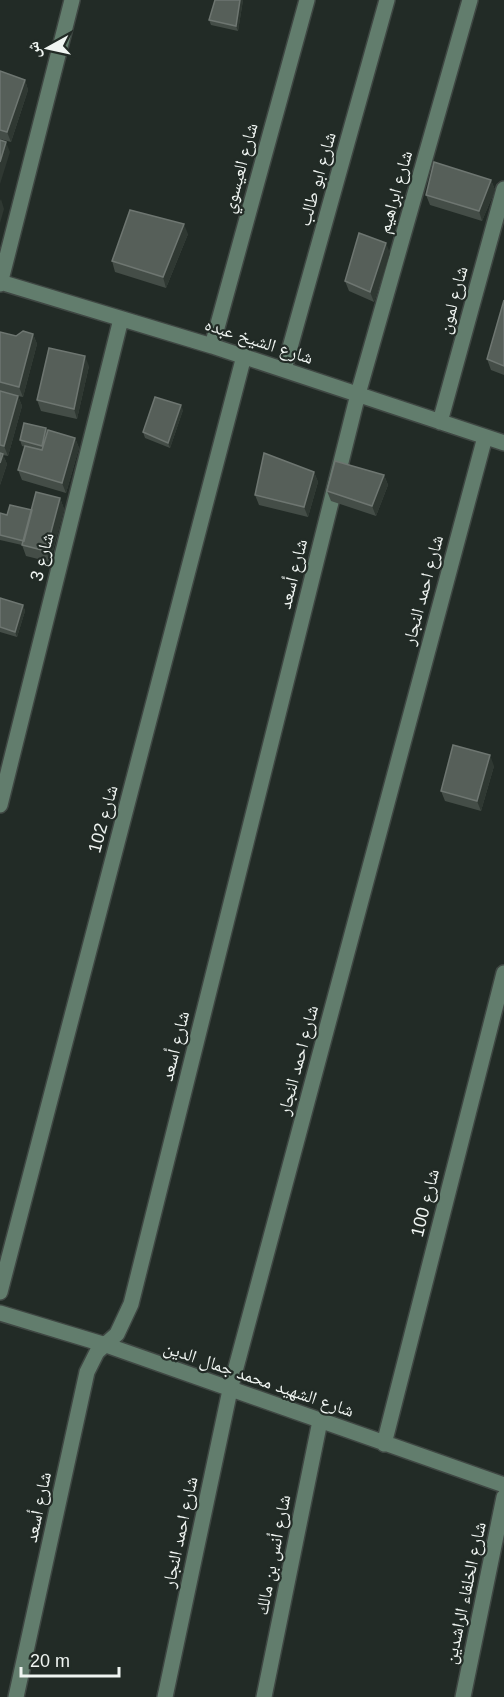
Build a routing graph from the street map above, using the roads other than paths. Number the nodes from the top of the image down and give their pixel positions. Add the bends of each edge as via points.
1 (72, 0) edge
2 (306, 0) edge
3 (387, 0) edge
4 (470, 0) edge
5 (504, 189) edge
6 (0, 283) edge
7 (121, 319) junction
8 (212, 346) junction
9 (244, 356) junction
10 (284, 369) junction
11 (358, 394) junction
12 (440, 422) junction
13 (485, 437) junction
14 (504, 443) edge
15 (0, 805) edge
16 (504, 973) edge
17 (0, 1292) edge
18 (0, 1312) edge
19 (106, 1345) junction
20 (230, 1390) junction
21 (320, 1421) junction
22 (384, 1443) junction
23 (504, 1485) edge
24 (504, 1497) edge
25 (16, 1697) edge
26 (165, 1697) edge
27 (264, 1697) edge
28 (463, 1697) edge

1 - 6 street
2 - 8 street, شارع العيسوي
3 - 10 street, شارع ابو طالب
4 - 11 street, شارع ابراهيم
5 - 12 street, شارع لمون
6 - 7 street, شارع الشيخ عبده
7 - 8 street, شارع الشيخ عبده
7 - 15 street, شارع 3
8 - 9 street, شارع الشيخ عبده
9 - 10 street, شارع الشيخ عبده
9 - 17 street, شارع 102
10 - 11 street, شارع الشيخ عبده
11 - 12 street, شارع الشيخ عبده
11 - 19 street, شارع أسعد via 131,1304 117,1335
12 - 13 street, شارع الشيخ عبده
13 - 14 street, شارع الشيخ عبده
13 - 20 street, شارع احمد النجار
16 - 22 street, شارع 100
18 - 19 street, شارع الشهيد محمد جمال الدين
19 - 20 street, شارع الشهيد محمد جمال الدين
19 - 25 street, شارع أسعد via 91,1361 87,1372
20 - 21 street, شارع الشهيد محمد جمال الدين
20 - 26 street, شارع احمد النجار
21 - 22 street, شارع الشهيد محمد جمال الدين
21 - 27 street, شارع أنس بن مالك
22 - 23 street, شارع الشهيد محمد جمال الدين
24 - 28 street, شارع الخلفاء الراشدين

